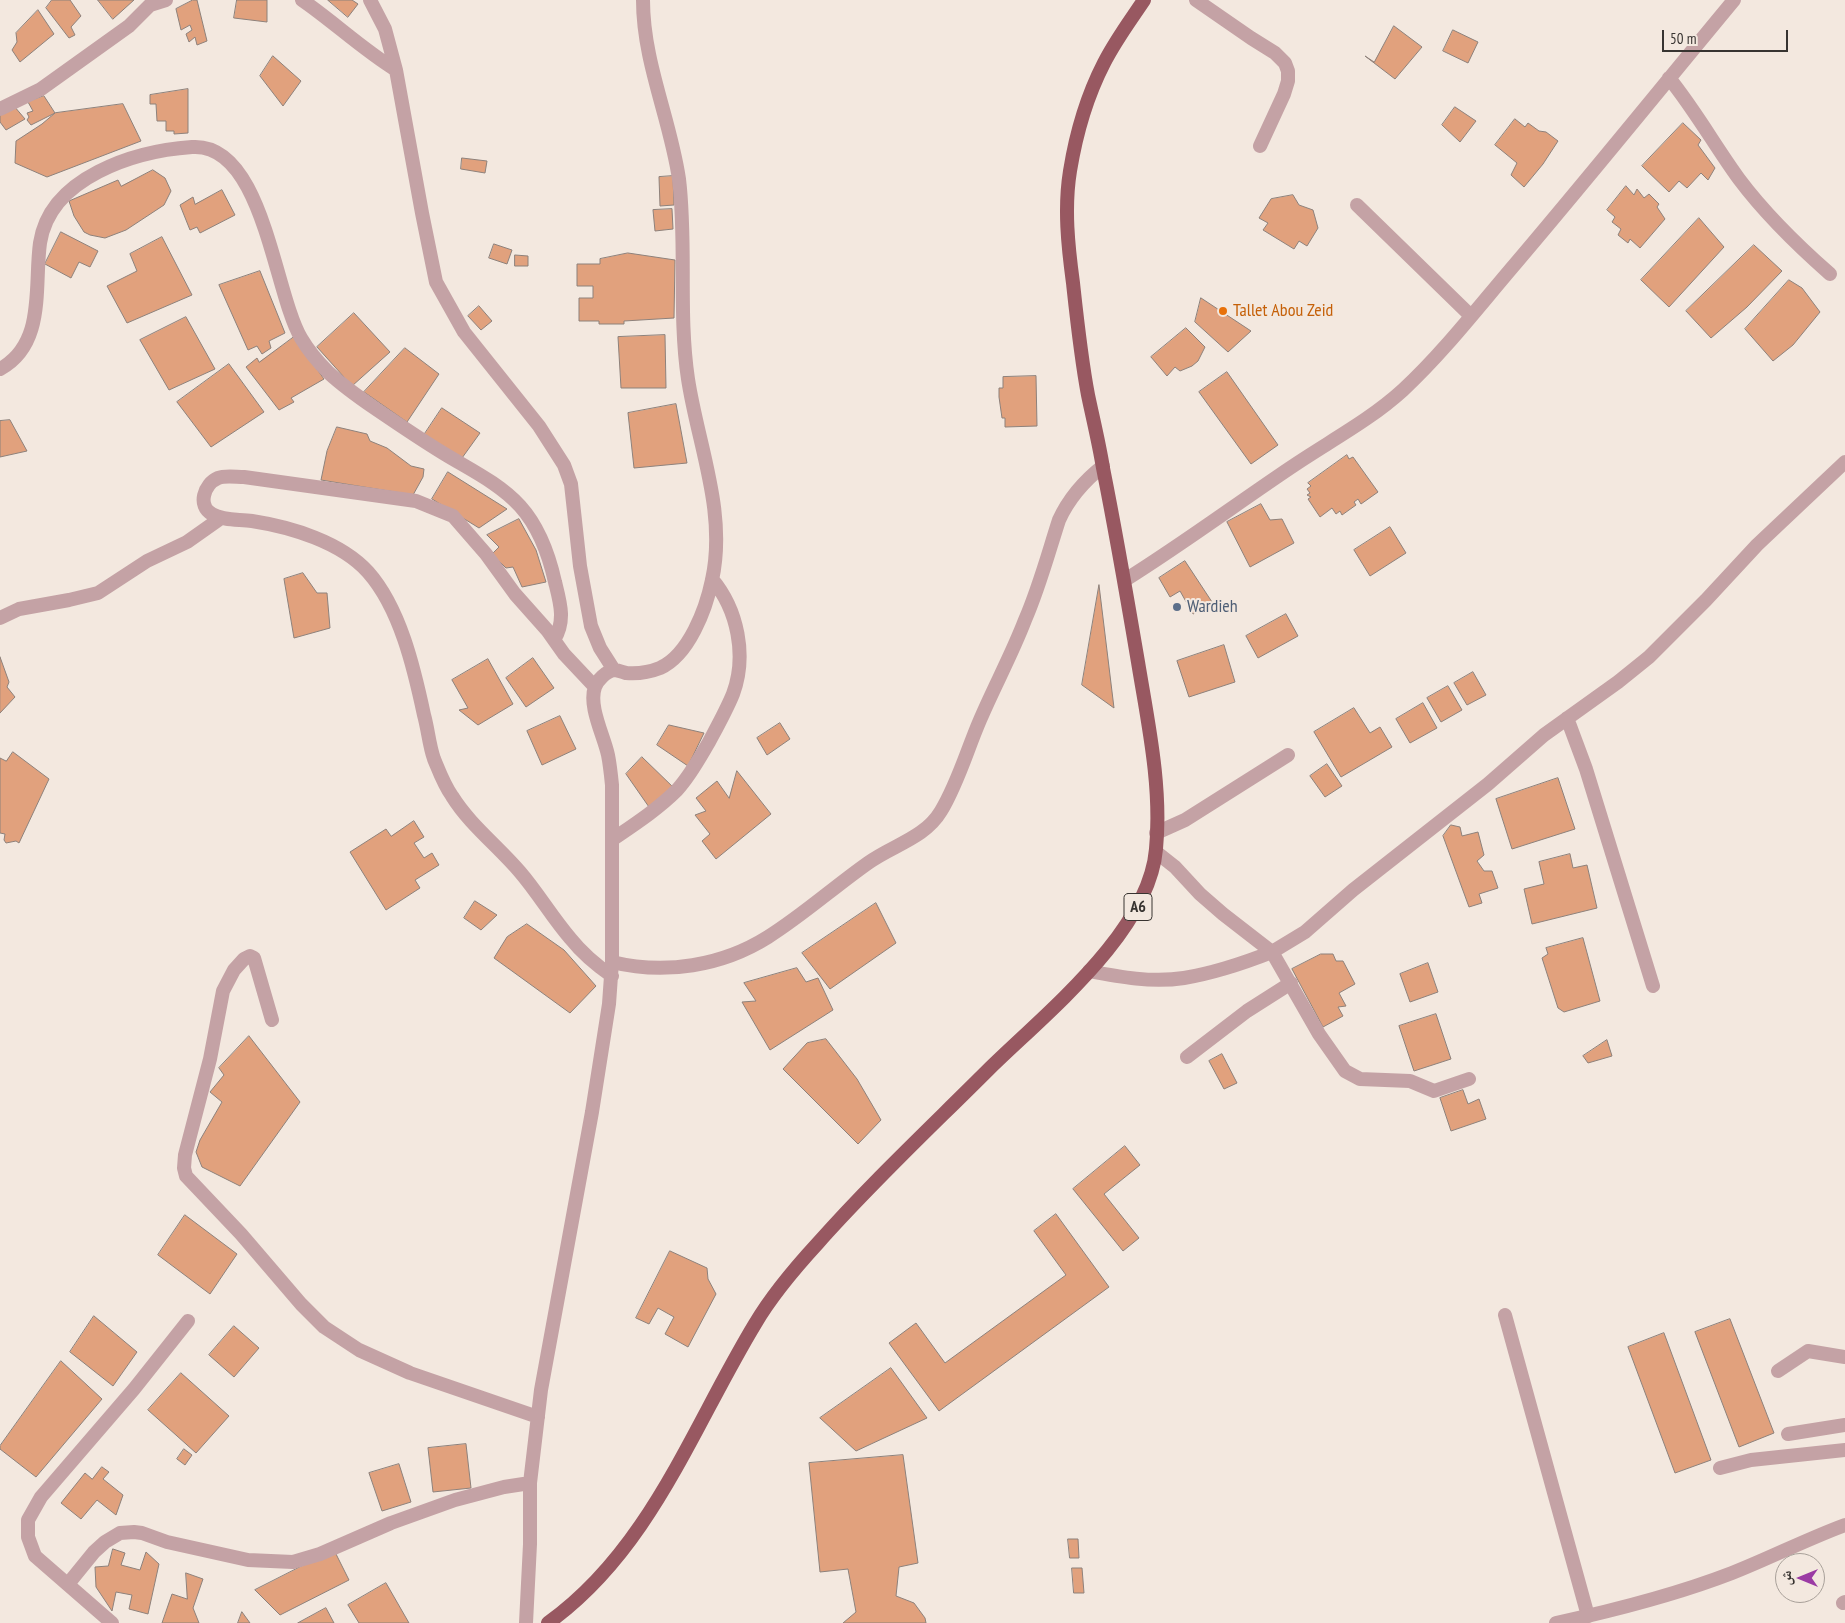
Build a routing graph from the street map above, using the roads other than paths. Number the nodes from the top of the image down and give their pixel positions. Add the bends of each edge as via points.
1 (166, 0) edge
2 (302, 0) edge
3 (370, 0) edge
4 (644, 0) edge
5 (1144, 0) edge
6 (1196, 0) edge
7 (1734, 0) edge
8 (396, 70) junction
9 (1669, 78) junction
10 (0, 109) edge
11 (1260, 146) dead end
12 (1357, 205) dead end
13 (1830, 274) dead end
14 (1471, 316) junction
15 (0, 369) edge
16 (1845, 462) edge
17 (1103, 466) junction
18 (221, 518) junction
19 (712, 579) junction
20 (1125, 580) junction
21 (0, 618) edge
22 (554, 640) junction
23 (614, 670) junction
24 (595, 688) junction
25 (1566, 718) junction
26 (1288, 755) dead end
27 (1156, 833) junction
28 (613, 839) junction
29 (1156, 852) junction
30 (1272, 952) junction
31 (612, 962) junction
32 (1088, 971) junction
33 (612, 976) junction
34 (1290, 984) junction
35 (1653, 986) dead end
36 (272, 1020) dead end
37 (1187, 1057) dead end
38 (1469, 1079) dead end
39 (1506, 1316) dead end
40 (188, 1321) dead end
41 (1845, 1357) edge
42 (1778, 1371) dead end
43 (538, 1417) junction
44 (1845, 1425) edge
45 (1788, 1434) dead end
46 (1845, 1450) edge
47 (1720, 1468) dead end
48 (530, 1483) junction
49 (1845, 1525) edge
50 (68, 1584) junction
51 (1588, 1616) junction
52 (112, 1623) edge
53 (526, 1623) edge
54 (548, 1623) edge
55 (1556, 1623) edge

1 - 10 street via 150,5 129,26 41,89
2 - 8 street via 371,55
3 - 8 street via 385,30
4 - 19 street via 647,48 678,176 682,214 684,352 715,516
5 - 17 highway, A6 via 1103,66 1086,107 1076,141 1067,204 1068,247 1088,392
6 - 11 street via 1285,63 1289,75 1286,88
7 - 9 street
8 - 23 street via 436,282 464,332 539,426 564,465 571,484 580,566 591,626
9 - 13 street via 1760,206
9 - 14 street
12 - 14 street
14 - 20 street via 1404,389 1381,409
15 - 22 street via 17,357 29,335 38,296 40,241 51,211 59,200 86,178 148,155 188,148 215,150 248,186 267,232 294,322 313,355 357,396 420,440 495,484 520,507 537,530 561,607 560,628
16 - 25 street via 1757,545 1649,657
17 - 20 highway, A6
17 - 31 street via 1082,484 1065,507 1026,621 948,798 932,823 870,861 783,927 738,953 697,965 661,969
18 - 21 street via 187,542 147,561 98,593 19,609
18 - 22 street via 209,513 203,498 208,486 221,477 244,476 416,501 453,516
18 - 33 street via 275,524 305,533 341,551 368,572 381,591 406,648 432,751 450,794 520,872 574,943
19 - 23 street via 695,630 670,662 641,673
19 - 28 street via 727,601 739,637 734,693 686,780 662,803
20 - 27 highway, A6 via 1150,736
22 - 24 street
23 - 24 street
24 - 28 street via 596,711 610,766
25 - 30 street via 1305,932
25 - 35 street via 1586,769
26 - 27 street via 1185,820
27 - 29 highway, A6
28 - 31 street
29 - 30 street via 1216,908
29 - 32 highway, A6 via 1136,911
30 - 32 street via 1240,964 1183,978 1141,979
30 - 34 street
31 - 33 street
32 - 54 highway, A6 via 859,1199 784,1282 757,1320 646,1519 591,1586
33 - 43 street via 600,1065
34 - 37 street via 1247,1011
34 - 38 street via 1345,1071 1360,1079 1410,1081 1434,1091
36 - 43 street via 256,962 250,956 234,970 224,991 185,1155 186,1176 324,1327 358,1350 410,1373
39 - 51 street
40 - 50 street via 32,1511 27,1529 31,1549 40,1562
41 - 42 street via 1808,1352
43 - 48 street
44 - 45 street
46 - 47 street via 1751,1460
48 - 50 street via 455,1500 293,1562 248,1560 167,1542 142,1533 120,1533 94,1552
48 - 53 street
49 - 51 street via 1724,1576
50 - 52 street
51 - 55 street

